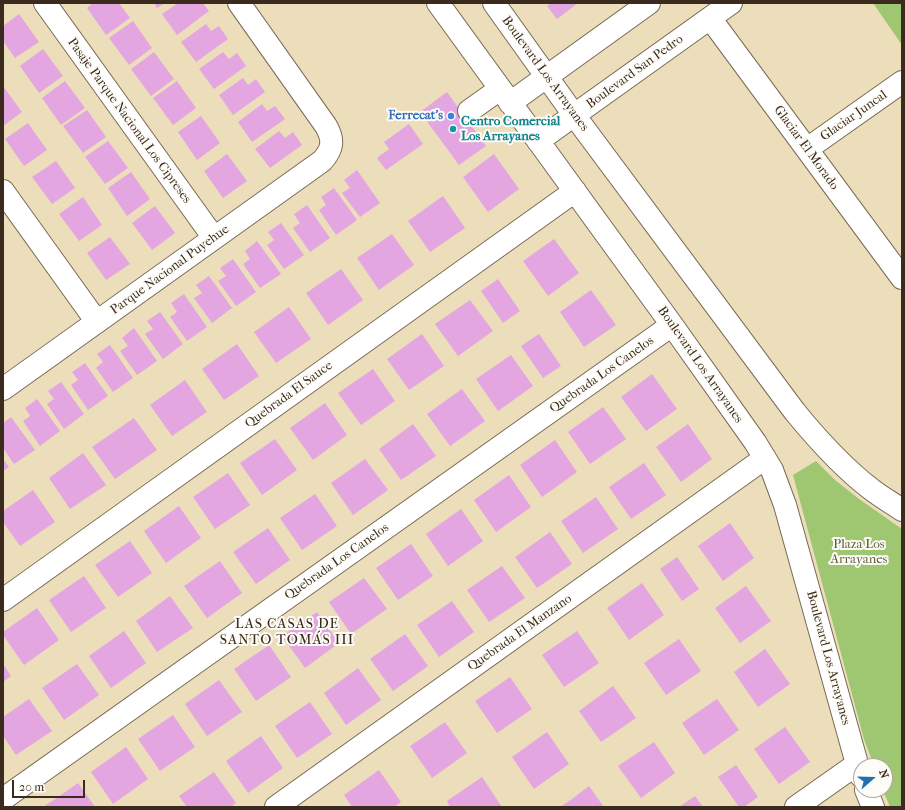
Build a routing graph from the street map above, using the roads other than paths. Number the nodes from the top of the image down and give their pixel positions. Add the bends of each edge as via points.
1 (45, 3) edge
2 (239, 3) edge
3 (438, 3) edge
4 (494, 3) edge
5 (649, 3) edge
6 (731, 3) edge
7 (710, 18) junction
8 (546, 76) junction
9 (902, 82) edge
10 (505, 96) junction
11 (469, 111) dead end
12 (574, 115) junction
13 (538, 141) junction
14 (807, 149) junction
15 (3, 191) edge
16 (575, 191) junction
17 (214, 238) junction
18 (902, 278) edge
19 (97, 322) junction
20 (672, 325) junction
21 (3, 389) edge
22 (765, 458) junction
23 (902, 510) edge
24 (3, 600) edge
25 (856, 758) edge
26 (853, 774) edge
27 (3, 799) edge
28 (276, 807) edge
29 (796, 807) edge

1 - 17 street, Pasaje Parque Nacional Los Cipreses
2 - 17 street, Parque Nacional Puyehue via 326,126 330,133 331,145 322,161
3 - 10 street, Boulevard Los Arrayanes
4 - 8 street, Boulevard Los Arrayanes
5 - 8 street
6 - 7 street, Boulevard San Pedro
7 - 12 street, Boulevard San Pedro
7 - 14 street, Glaciar El Morado
8 - 10 street
8 - 12 street, Boulevard Los Arrayanes
9 - 14 street, Glaciar Juncal
10 - 11 street
10 - 13 street, Boulevard Los Arrayanes
12 - 13 street, Boulevard San Pedro
12 - 23 street, Boulevard Los Arrayanes via 795,412 849,471
13 - 16 street, Boulevard Los Arrayanes
14 - 18 street, Glaciar El Morado
15 - 19 street
16 - 20 street, Boulevard Los Arrayanes
16 - 24 street, Quebrada El Sauce
17 - 19 street, Parque Nacional Puyehue
19 - 21 street, Parque Nacional Puyehue
20 - 22 street, Boulevard Los Arrayanes
20 - 27 street, Quebrada Los Canelos
22 - 25 street, Boulevard Los Arrayanes via 785,505
22 - 28 street, Quebrada El Manzano
26 - 29 street

